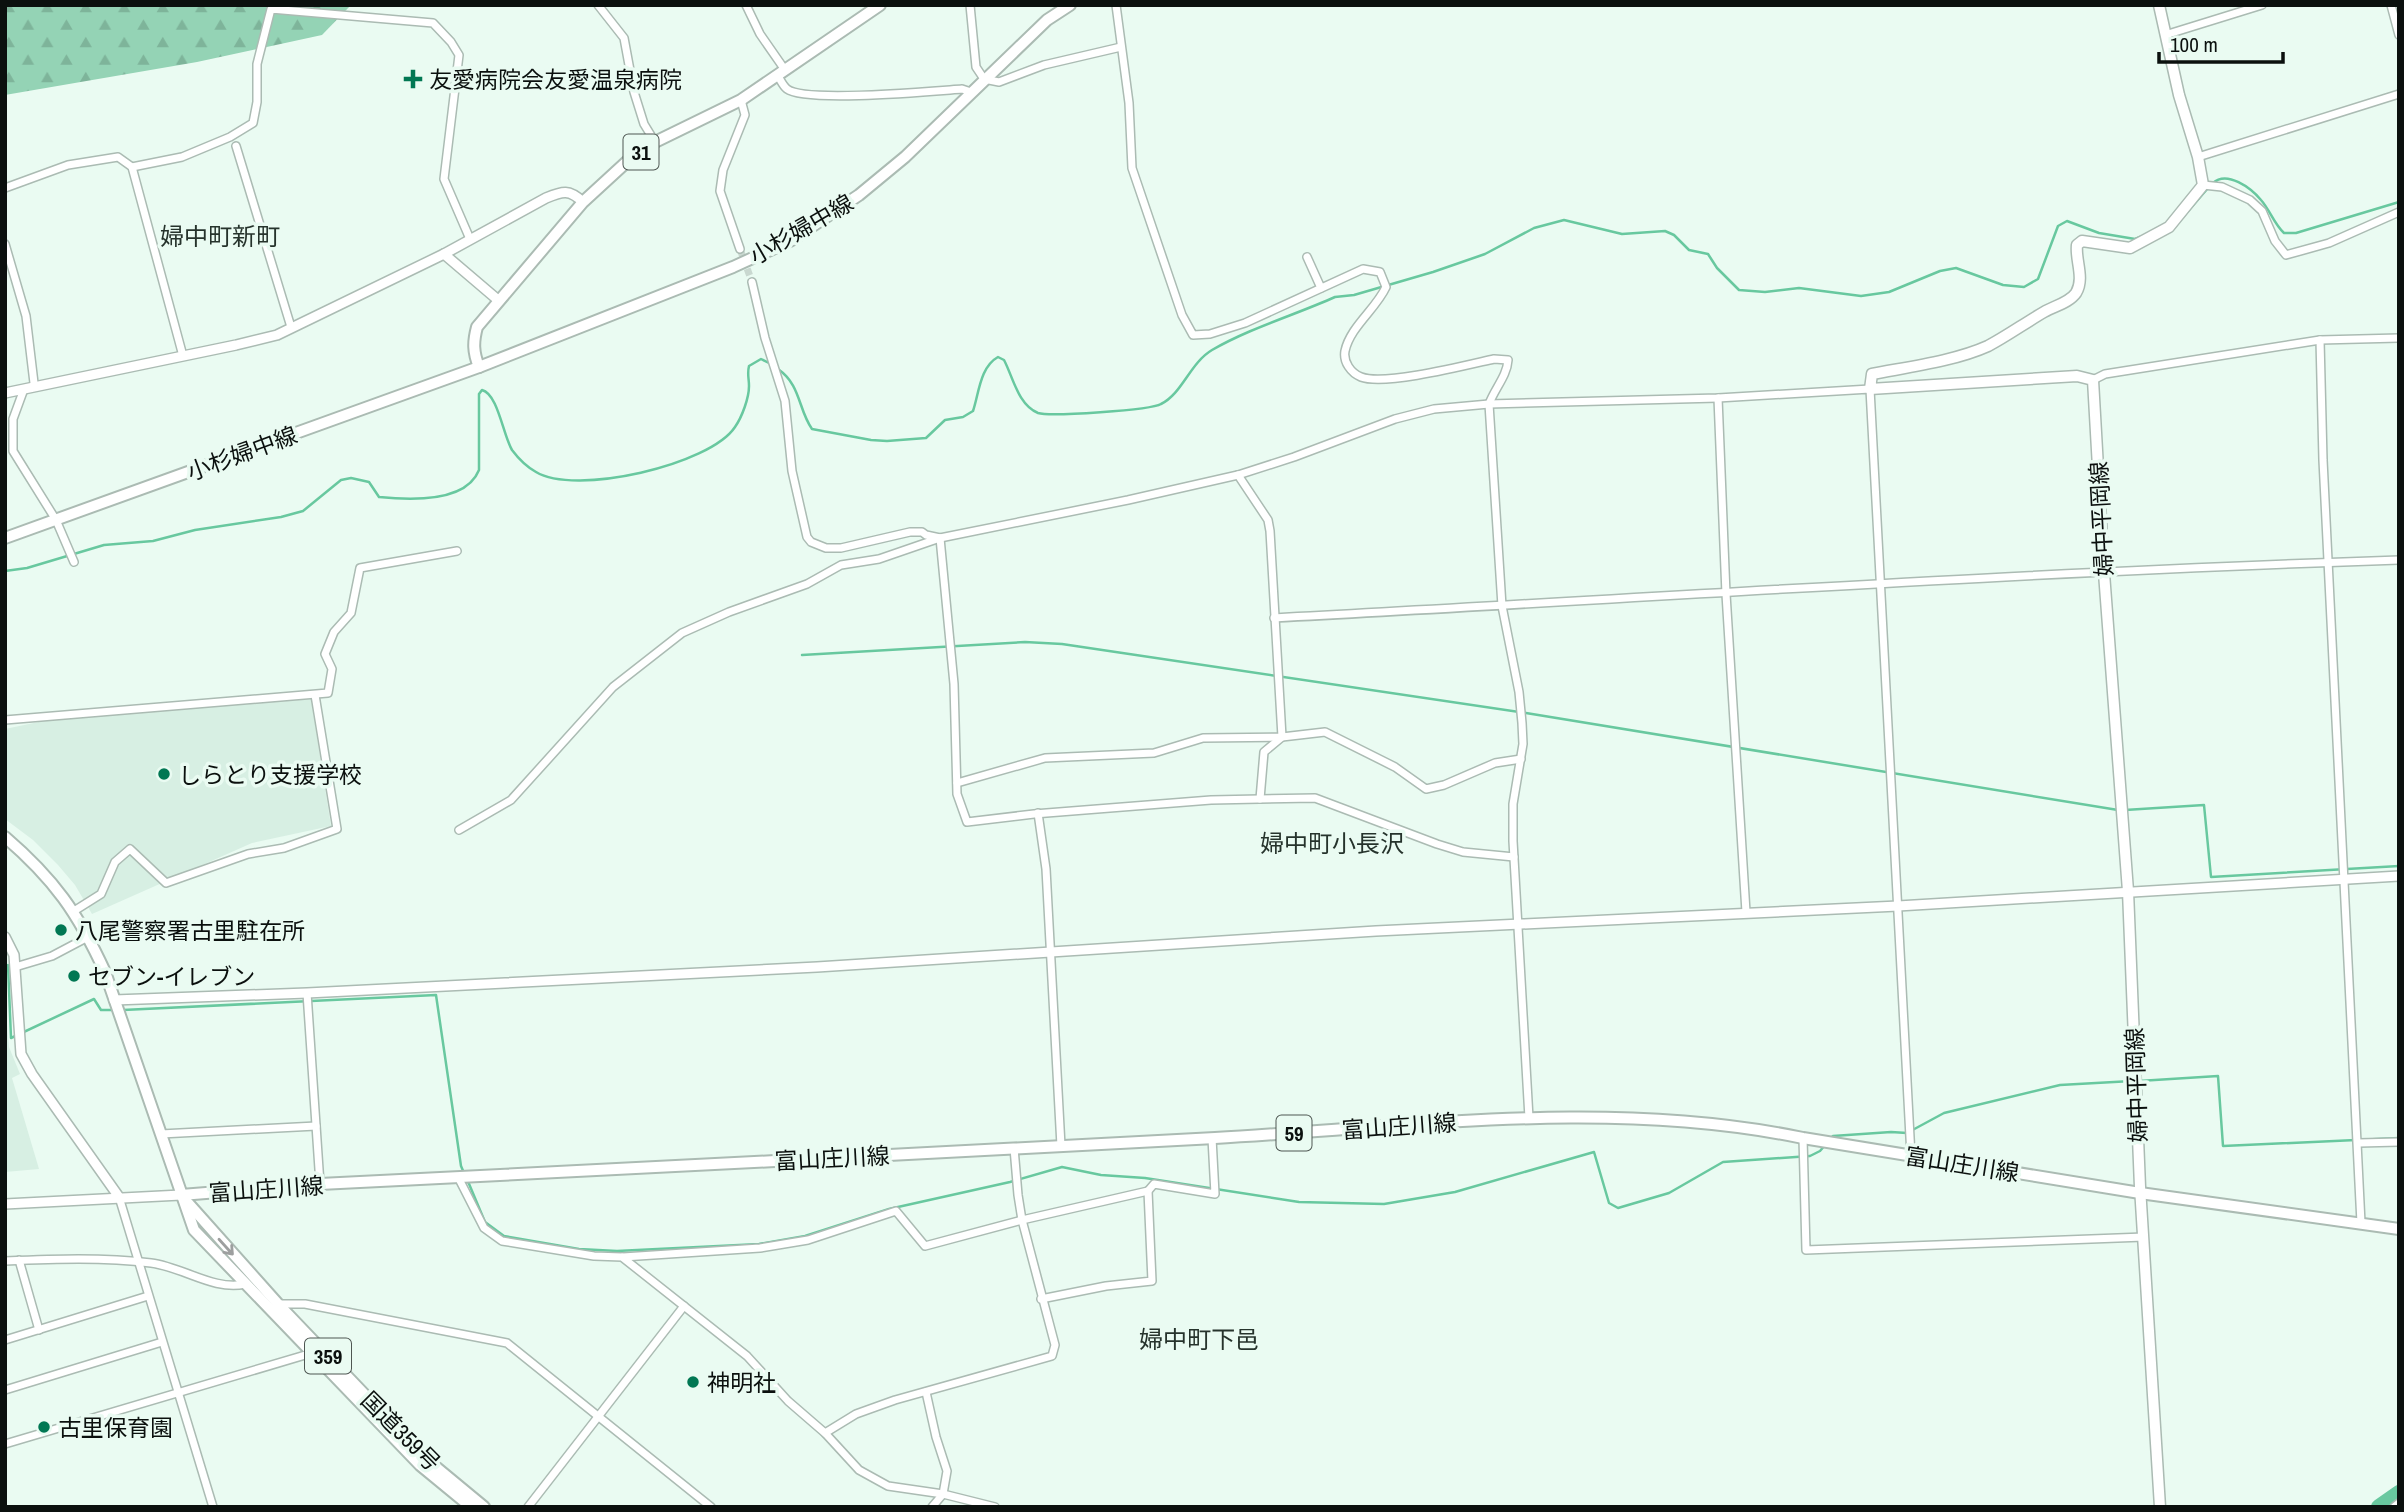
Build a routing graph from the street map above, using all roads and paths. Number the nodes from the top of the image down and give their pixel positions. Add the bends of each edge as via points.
1 (598, 5) edge
2 (746, 5) edge
3 (880, 5) edge
4 (970, 5) edge
5 (1070, 5) edge
6 (1116, 5) edge
7 (2159, 5) edge
8 (2262, 5) edge
9 (2392, 5) edge
10 (2165, 35) junction
11 (2399, 36) edge
12 (1121, 47) junction
13 (781, 73) junction
14 (984, 79) junction
15 (971, 92) junction
16 (2399, 94) edge
17 (741, 100) junction
18 (655, 142) junction
19 (236, 146) dead end
20 (2199, 158) junction
21 (132, 167) junction
22 (2203, 185) junction
23 (5, 188) edge
24 (583, 202) junction
25 (2399, 212) edge
26 (470, 239) junction
27 (5, 244) edge
28 (740, 249) tunnel mouth
29 (444, 254) junction
30 (1307, 257) dead end
31 (752, 282) tunnel mouth
32 (1321, 288) junction
33 (498, 300) junction
34 (291, 327) junction
35 (2399, 338) edge
36 (2320, 340) junction
37 (183, 356) junction
38 (479, 367) junction
39 (2093, 380) junction
40 (34, 383) dead end
41 (24, 389) junction
42 (1870, 389) junction
43 (5, 393) edge
44 (1718, 398) junction
45 (1489, 404) junction
46 (1238, 475) junction
47 (56, 520) junction
48 (5, 538) edge
49 (940, 538) junction
50 (457, 551) dead end
51 (2399, 560) edge
52 (74, 562) dead end
53 (2329, 562) junction
54 (2104, 573) junction
55 (1881, 583) junction
56 (1726, 594) junction
57 (1503, 606) junction
58 (1274, 618) junction
59 (315, 695) junction
60 (5, 720) edge
61 (1282, 737) junction
62 (1521, 759) junction
63 (957, 783) junction
64 (1260, 799) junction
65 (1038, 813) junction
66 (459, 830) dead end
67 (5, 837) edge
68 (1514, 857) junction
69 (2399, 876) edge
70 (2344, 878) junction
71 (2129, 891) junction
72 (1898, 906) junction
73 (74, 911) junction
74 (1746, 912) junction
75 (1519, 925) junction
76 (5, 937) edge
77 (88, 937) junction
78 (1050, 952) junction
79 (15, 967) junction
80 (307, 993) junction
81 (114, 1000) junction
82 (1529, 1118) junction
83 (316, 1126) junction
84 (161, 1134) junction
85 (1212, 1138) junction
86 (1803, 1138) junction
87 (2399, 1142) edge
88 (2359, 1143) junction
89 (1061, 1146) junction
90 (1014, 1148) junction
91 (1911, 1156) junction
92 (457, 1177) junction
93 (320, 1185) junction
94 (1147, 1191) junction
95 (2140, 1193) junction
96 (181, 1195) junction
97 (119, 1197) junction
98 (5, 1204) edge
99 (1023, 1220) junction
100 (2361, 1223) junction
101 (2399, 1229) edge
102 (2144, 1237) junction
103 (622, 1256) junction
104 (19, 1260) junction
105 (5, 1261) edge
106 (137, 1261) junction
107 (245, 1284) junction
108 (148, 1296) junction
109 (1041, 1299) junction
110 (278, 1304) junction
111 (684, 1306) junction
112 (39, 1330) junction
113 (5, 1340) edge
114 (162, 1342) junction
115 (312, 1353) junction
116 (5, 1390) edge
117 (177, 1392) junction
118 (926, 1392) junction
119 (599, 1417) junction
120 (825, 1433) junction
121 (5, 1444) edge
122 (943, 1494) junction
123 (2399, 1503) edge
124 (212, 1507) edge
125 (471, 1507) edge
126 (484, 1507) edge
127 (528, 1507) edge
128 (711, 1507) edge
129 (932, 1507) edge
130 (995, 1507) edge
131 (2160, 1507) edge
132 (2394, 1507) edge

1 - 18 street via 624,38 634,92
2 - 13 street
3 - 13 main road, 31
4 - 14 street via 976,67
5 - 14 main road, 小杉婦中線 via 1047,20
6 - 12 street
7 - 10 main road
8 - 10 street
9 - 11 street
10 - 20 main road
12 - 14 street via 1044,65 999,82
12 - 32 street via 1132,168 1193,335 1245,323
13 - 15 street via 786,89 802,95
13 - 17 main road, 31
14 - 15 main road, 小杉婦中線
15 - 38 main road, 小杉婦中線 via 859,195 790,241
16 - 20 street
17 - 18 main road, 31
17 - 28 street via 745,115 723,170 720,191
18 - 24 main road, 31
19 - 34 street
20 - 22 main road
21 - 23 street via 118,157 68,165
21 - 26 street via 182,157 253,123 257,64 271,9 433,23 459,55 444,179
21 - 37 street
22 - 25 street via 2222,187 2250,200 2262,211 2286,255 2329,243
22 - 42 main road via 2169,227 2143,242 2130,248 2082,241 2077,245 2078,288 2069,300 1986,347 1872,374
24 - 26 street via 563,191
24 - 33 main road, 31
26 - 29 street
27 - 40 street via 26,316
29 - 33 street
29 - 34 street
30 - 32 street
31 - 49 street via 785,401 788,443 807,537 826,548 910,532
32 - 45 street via 1363,269 1380,272 1386,288 1353,333 1345,352 1348,367 1359,377 1389,379 1508,360 1507,372
33 - 38 main road, 31 via 477,327 473,341
34 - 37 street via 277,335
35 - 36 street
36 - 39 street via 2105,374
36 - 53 street
37 - 41 street
38 - 47 main road, 小杉婦中線
39 - 42 main road via 2077,376
39 - 54 main road, 婦中平岡線
41 - 43 street
41 - 47 street via 13,419 13,451
42 - 44 street
42 - 55 street
44 - 45 street
44 - 56 street
45 - 46 street via 1418,412
45 - 57 street
46 - 49 street
46 - 58 street via 1269,520
47 - 48 main road, 小杉婦中線
47 - 52 street
49 - 63 street via 954,684
49 - 66 street via 878,559 841,565 807,584 682,633 613,687 511,800
50 - 59 street via 360,568 351,613 334,632 325,654 332,669 328,693
51 - 53 street
53 - 54 street
53 - 70 street
54 - 55 street
54 - 71 main road, 婦中平岡線
55 - 56 street
55 - 72 street
56 - 57 street
56 - 74 street
57 - 58 street
57 - 62 street via 1519,692
58 - 61 street
59 - 60 street
59 - 73 street via 337,830 166,883 130,849 115,862 101,894
61 - 62 street via 1325,732 1395,767 1426,789 1495,763
61 - 63 street via 1203,738 1154,753 1045,758
61 - 64 street via 1264,752
62 - 68 street via 1513,804
63 - 65 street via 967,822
64 - 65 street
64 - 68 street via 1315,798 1463,852
65 - 78 street
67 - 73 main road, 国道359号 / 359 via 31,859
68 - 75 street
69 - 70 street
70 - 71 street
70 - 88 street
71 - 72 street
71 - 95 main road, 婦中平岡線
72 - 74 street
72 - 91 street
73 - 77 main road, 国道359号 / 359
74 - 75 street
75 - 78 street
75 - 82 street
76 - 79 street
77 - 79 street via 52,956
77 - 81 main road, 国道359号 / 359
78 - 80 street
78 - 89 street
79 - 97 street via 21,1054
80 - 81 street
80 - 83 street
81 - 84 main road, 国道359号 / 359
82 - 85 main road, 富山庄川線 / 59
82 - 86 main road, 富山庄川線 / 59 via 1659,1118 1757,1128
83 - 84 street
83 - 93 street
84 - 96 main road, 国道359号 / 359
85 - 89 main road, 富山庄川線 / 59
85 - 94 street via 1215,1194 1154,1184
86 - 91 main road, 富山庄川線 / 59
86 - 102 street via 1806,1250
87 - 88 street
88 - 100 street
89 - 90 main road, 富山庄川線 / 59
90 - 92 main road, 富山庄川線 / 59
90 - 99 street
91 - 95 main road, 富山庄川線 / 59
92 - 93 main road, 富山庄川線 / 59
92 - 103 street via 484,1228 502,1241
93 - 96 main road, 富山庄川線 / 59
94 - 99 street
94 - 109 street via 1152,1281
95 - 100 main road, 富山庄川線 / 59
95 - 102 main road, 婦中平岡線
96 - 97 street
96 - 107 main road, 国道359号 / 359 via 194,1230
96 -> 110 main road, 国道359号 / 359
97 - 98 street
97 - 106 street
99 - 103 street via 925,1246 896,1211 796,1242 760,1248
99 - 109 street
100 - 101 main road, 富山庄川線 / 59
102 - 131 main road, 婦中平岡線
103 - 111 street
104 - 105 street
104 - 106 street
104 - 112 street
106 - 107 street via 231,1287
106 - 108 street
107 - 115 main road, 国道359号 / 359
108 - 112 street
108 - 114 street
109 - 118 street via 1055,1345 1052,1356
110 - 119 street via 305,1304 507,1343
110 - 126 main road, 国道359号 / 359 via 426,1459
111 - 119 street
111 - 120 street via 747,1356
112 - 113 street
114 - 116 street
114 - 117 street
115 - 117 street
115 - 125 main road, 国道359号 / 359 via 419,1465
117 - 121 street
117 - 124 street
118 - 120 street via 856,1414
118 - 122 street via 947,1471
119 - 127 street
119 - 128 street
120 - 122 street via 859,1469 888,1486
122 - 129 street
122 - 130 street
123 - 132 street

